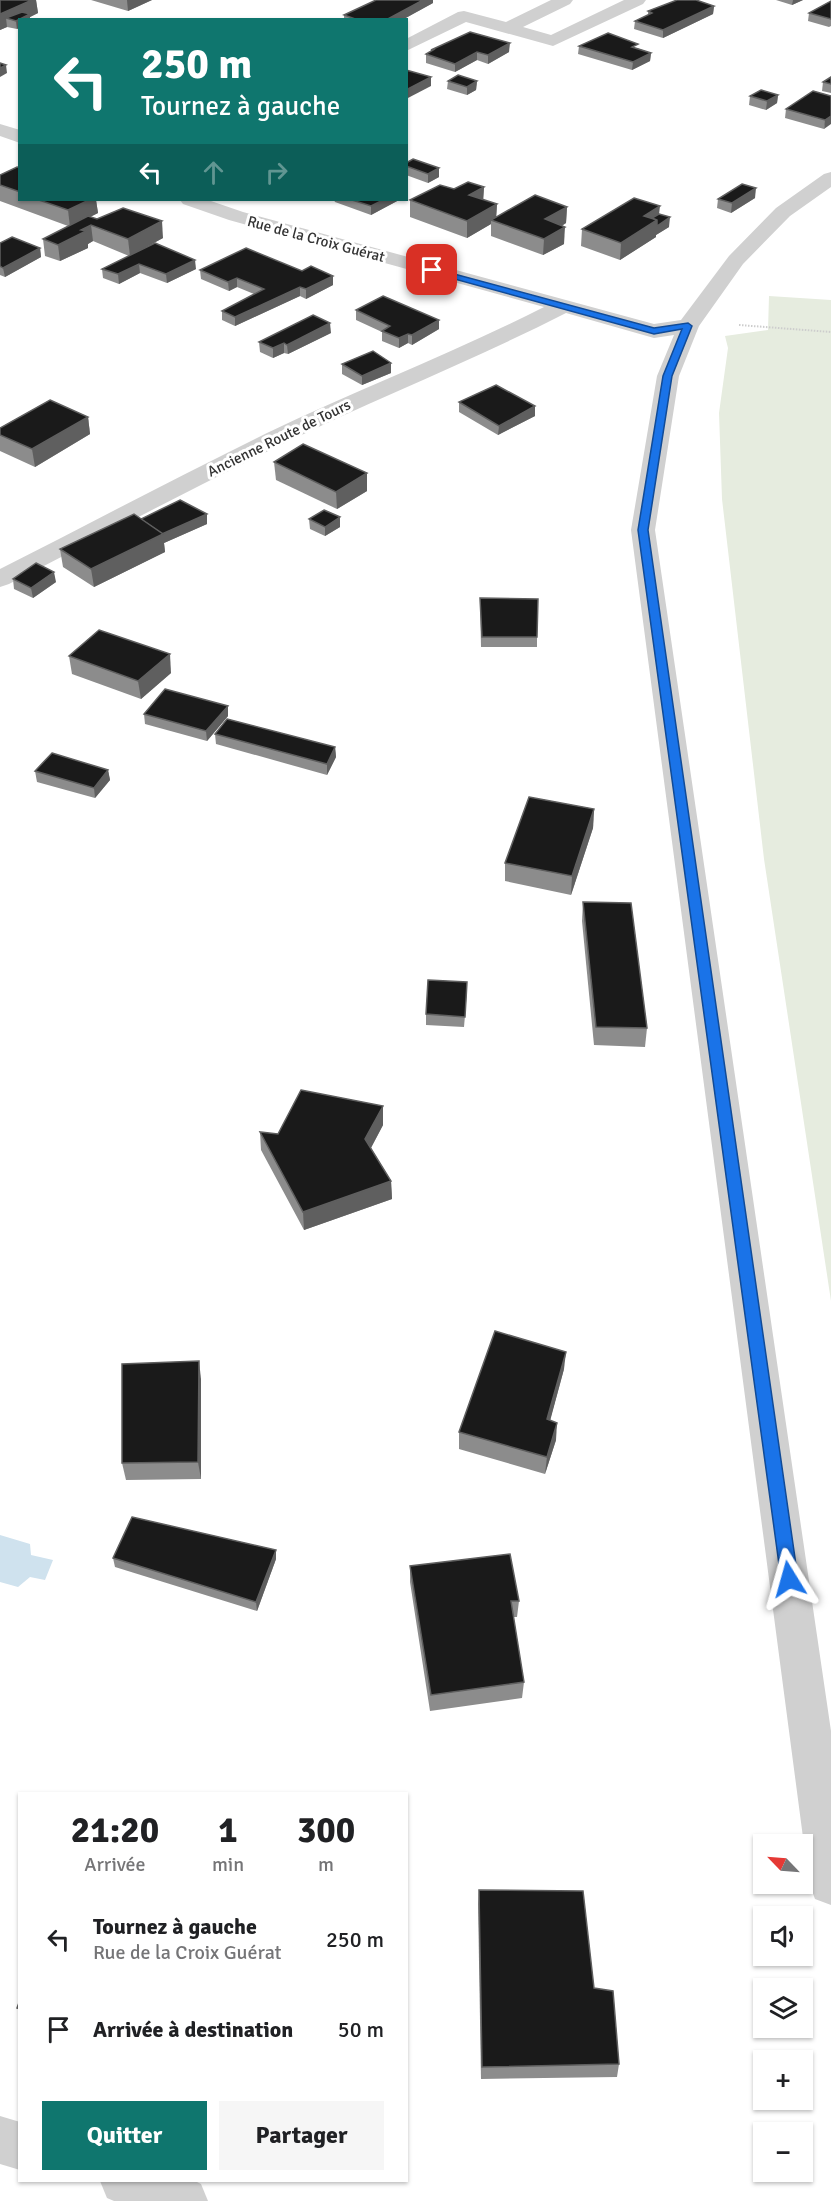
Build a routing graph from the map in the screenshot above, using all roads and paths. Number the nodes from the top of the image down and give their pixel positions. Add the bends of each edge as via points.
1 (564, 0) edge
2 (637, 0) edge
3 (508, 28) junction
4 (408, 45) edge
5 (0, 130) edge
6 (18, 136) edge
7 (831, 178) edge
8 (193, 201) edge
9 (562, 307) junction
10 (688, 326) junction
11 (831, 333) edge
12 (0, 579) edge
13 (831, 1883) edge
14 (0, 2140) edge
15 (18, 2145) edge
16 (127, 2182) edge
17 (184, 2201) edge

1 - 3 street
2 - 3 street via 553,41
3 - 4 street via 465,16
5 - 6 street
7 - 10 street via 783,212 736,260
8 - 9 street, Rue de la Croix Guérat
9 - 10 street, Rue de la Croix Guérat via 654,331
9 - 12 street, Ancienne Route de Tours via 276,438
10 - 11 path via 762,325
10 - 13 street via 668,376 643,530
14 - 15 street
16 - 17 street

